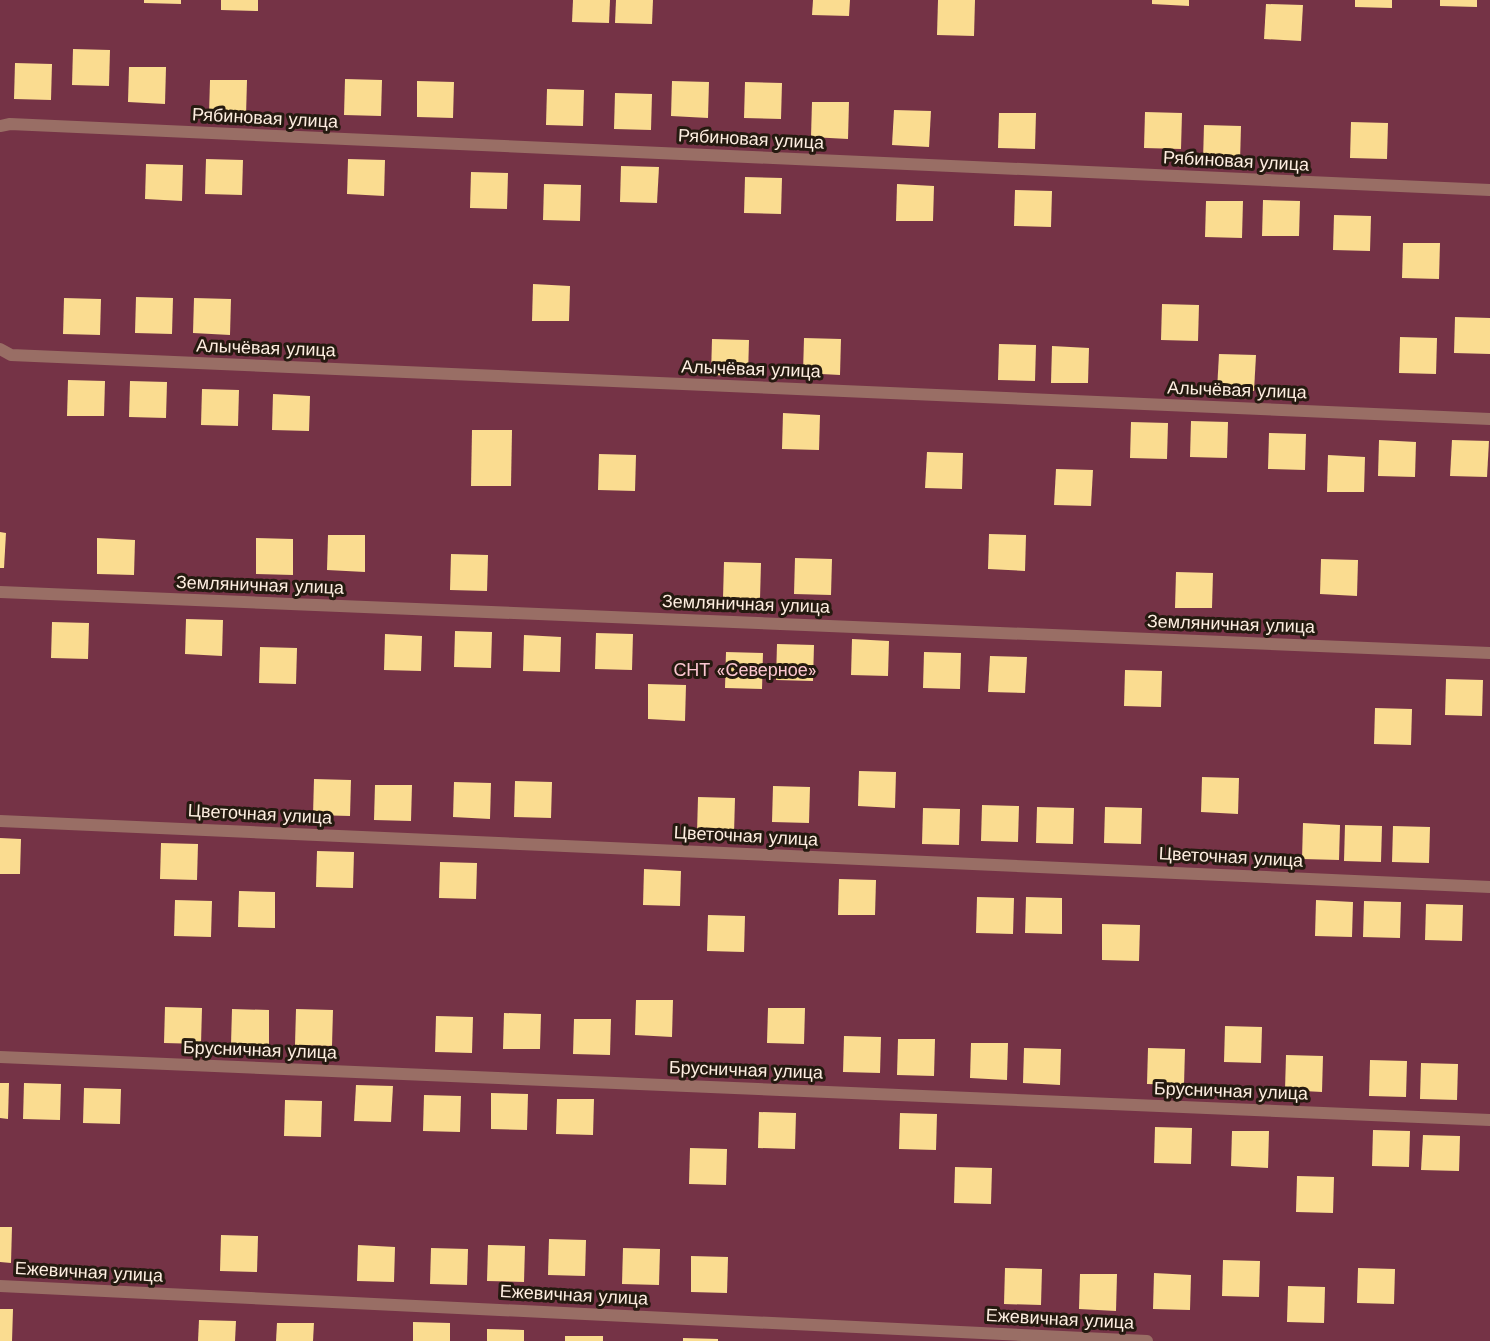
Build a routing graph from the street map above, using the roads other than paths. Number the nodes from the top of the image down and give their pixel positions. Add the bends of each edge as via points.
1 (5, 125) edge
2 (1490, 190) edge
3 (5, 352) edge
4 (1490, 419) edge
5 (0, 592) edge
6 (1490, 652) edge
7 (0, 821) edge
8 (1490, 887) edge
9 (0, 1057) edge
10 (1490, 1120) edge
11 (0, 1286) edge
12 (1147, 1341) edge

1 - 2 street, Рябиновая улица
3 - 4 street, Алычёвая улица
5 - 6 street, Земляничная улица
7 - 8 street, Цветочная улица
9 - 10 street, Брусничная улица
11 - 12 street, Ежевичная улица

